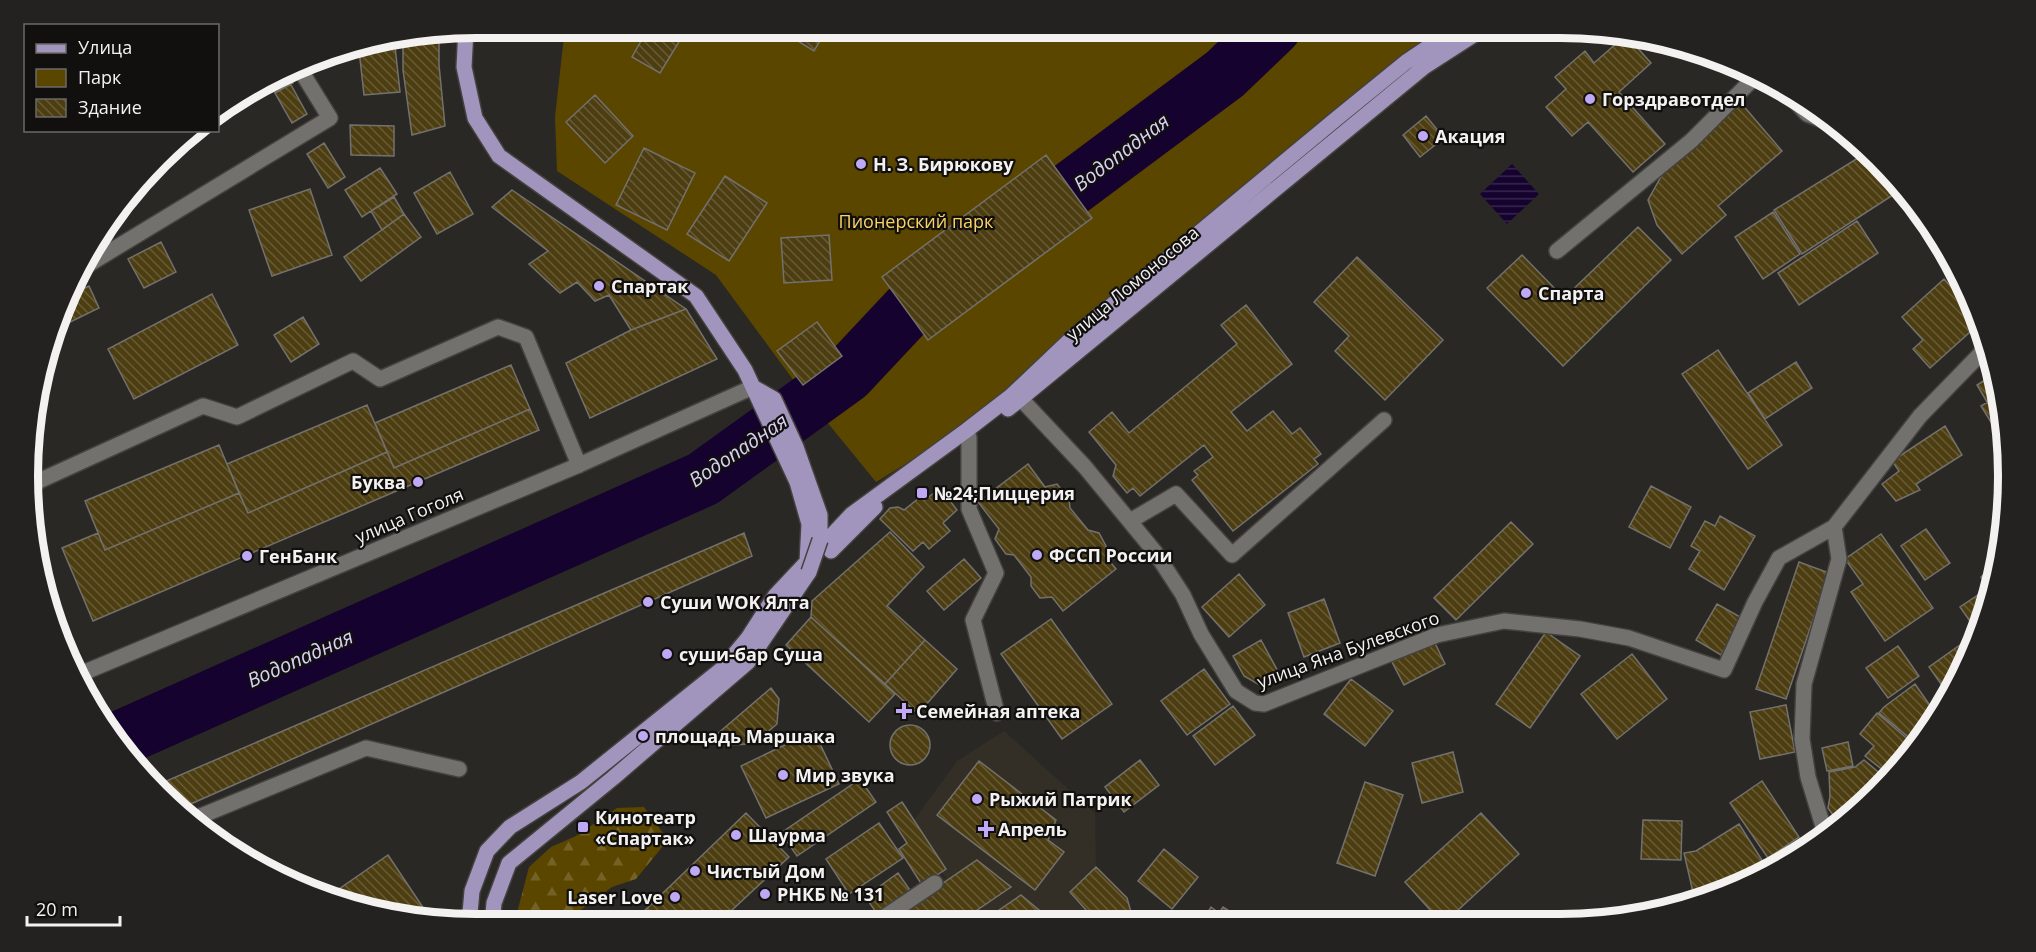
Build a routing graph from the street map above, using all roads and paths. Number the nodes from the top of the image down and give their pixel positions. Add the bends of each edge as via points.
1 (466, 38) edge
2 (1442, 38) edge
3 (1469, 38) edge
4 (303, 73) edge
5 (1751, 81) edge
6 (1557, 251) dead end
7 (94, 261) edge
8 (1981, 353) edge
9 (753, 387) junction
10 (1022, 400) junction
11 (769, 403) junction
12 (1384, 420) dead end
13 (969, 437) junction
14 (579, 465) junction
15 (38, 481) edge
16 (852, 514) junction
17 (820, 515) junction
18 (1130, 521) junction
19 (1834, 527) junction
20 (808, 570) junction
21 (84, 672) edge
22 (997, 713) dead end
23 (459, 770) dead end
24 (200, 816) edge
25 (1823, 827) edge
26 (935, 884) dead end
27 (470, 914) edge
28 (493, 914) edge
29 (889, 914) edge

1 - 9 main road via 464,67 475,118 499,156 696,296
2 - 16 main road via 1344,112 1086,327 1011,396
3 - 10 main road, улица Ломоносова via 1424,67
4 - 7 street via 330,118
5 - 6 street via 1691,141
8 - 19 street via 1920,416
9 - 11 main road
9 - 14 street, улица Гоголя
10 - 13 main road, улица Ломоносова
10 - 18 street, улица Яна Булевского
11 - 17 main road via 796,447
11 - 20 main road via 809,524
12 - 18 street via 1232,555 1176,494
13 - 20 main road, улица Ломоносова via 879,503
13 - 22 street via 969,509 996,573 973,620
14 - 15 street via 526,337 498,327 380,379 353,361 237,417 203,406
14 - 21 street, улица Гоголя
16 - 17 main road via 834,519
16 - 20 main road
17 - 20 main road, bridge via 820,540
18 - 19 street, улица Яна Булевского via 1183,595 1201,634 1236,691 1264,704 1437,635 1504,621 1629,638 1724,670 1779,558
19 - 25 street via 1839,559 1804,684 1802,739
20 - 27 main road via 775,596 723,668 581,782 510,827 487,851 472,891
20 - 28 main road via 748,662 509,863
23 - 24 street via 366,748
26 - 29 street

